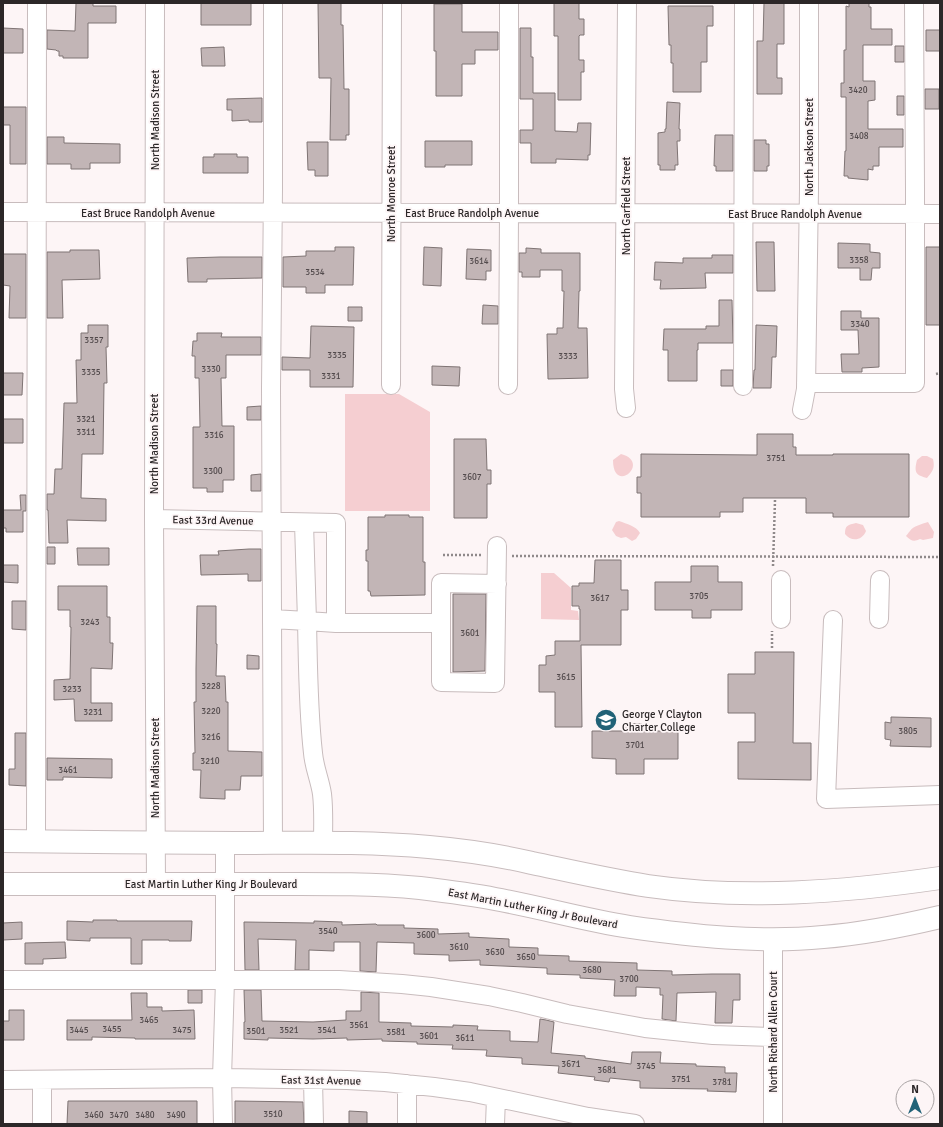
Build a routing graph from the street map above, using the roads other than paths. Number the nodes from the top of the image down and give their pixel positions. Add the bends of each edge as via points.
1 (37, 3) edge
2 (155, 3) edge
3 (273, 3) edge
4 (392, 3) edge
5 (508, 3) edge
6 (628, 3) edge
7 (744, 3) edge
8 (809, 3) edge
9 (914, 3) edge
10 (3, 212) edge
11 (36, 212) junction
12 (155, 213) junction
13 (273, 213) junction
14 (391, 213) junction
15 (509, 214) junction
16 (626, 214) junction
17 (744, 214) junction
18 (808, 214) junction
19 (915, 214) junction
20 (940, 214) edge
21 (806, 383) junction
22 (391, 385) dead end
23 (508, 385) dead end
24 (743, 386) dead end
25 (626, 408) dead end
26 (802, 410) dead end
27 (154, 519) junction
28 (272, 521) junction
29 (304, 523) junction
30 (497, 551) road end
31 (781, 580) dead end
32 (880, 580) dead end
33 (497, 584) junction
34 (272, 619) junction
35 (781, 619) dead end
36 (879, 619) dead end
37 (833, 620) dead end
38 (307, 621) junction
39 (336, 623) junction
40 (441, 623) junction
41 (940, 794) edge
42 (3, 841) edge
43 (36, 841) junction
44 (156, 843) junction
45 (225, 843) junction
46 (273, 843) junction
47 (322, 843) junction
48 (940, 878) edge
49 (3, 884) edge
50 (156, 884) junction
51 (225, 884) junction
52 (940, 917) edge
53 (773, 939) junction
54 (3, 980) edge
55 (225, 980) junction
56 (773, 1037) junction
57 (222, 1078) junction
58 (3, 1080) edge
59 (42, 1080) junction
60 (313, 1080) junction
61 (407, 1084) junction
62 (496, 1098) junction
63 (588, 1121) edge
64 (42, 1124) edge
65 (223, 1124) edge
66 (314, 1124) edge
67 (407, 1124) edge
68 (495, 1124) edge
69 (635, 1124) edge
70 (773, 1124) edge

1 - 11 street
2 - 12 street, North Madison Street
3 - 13 street
4 - 14 street, North Monroe Street
5 - 15 street
6 - 16 street, North Garfield Street
7 - 17 street
8 - 18 street, North Jackson Street
9 - 19 street
10 - 11 street, East Bruce Randolph Avenue
11 - 12 street, East Bruce Randolph Avenue
11 - 43 street
12 - 13 street, East Bruce Randolph Avenue
12 - 27 street, North Madison Street
13 - 14 street, East Bruce Randolph Avenue
13 - 28 street
14 - 15 street, East Bruce Randolph Avenue
14 - 22 street, North Monroe Street
15 - 16 street, East Bruce Randolph Avenue
15 - 23 street
16 - 17 street, East Bruce Randolph Avenue
16 - 25 street, North Garfield Street
17 - 18 street, East Bruce Randolph Avenue
17 - 24 street
18 - 19 street, East Bruce Randolph Avenue
18 - 21 street, North Jackson Street
19 - 20 street, East Bruce Randolph Avenue
19 - 21 street via 915,383
21 - 26 street, North Jackson Street
27 - 28 street, East 33rd Avenue
27 - 44 street, North Madison Street
28 - 29 street, East 33rd Avenue
28 - 34 street
29 - 38 street
29 - 39 street, East 33rd Avenue via 336,523
30 - 33 street
31 - 35 street
32 - 36 street
33 - 40 street via 441,583
33 - 40 street via 495,683 441,682
34 - 38 street
34 - 46 street
37 - 41 street via 826,799
38 - 39 street
38 - 47 street via 310,726 313,756 322,793
39 - 40 street
42 - 43 main road
43 - 44 main road
44 - 45 main road
44 - 50 street, North Madison Street
45 - 46 main road
45 - 51 street
46 - 47 main road
47 - 48 main road via 405,845 455,850 648,886 721,892 837,890
49 - 50 main road, East Martin Luther King Jr Boulevard
50 - 51 main road, East Martin Luther King Jr Boulevard
51 - 53 main road, East Martin Luther King Jr Boulevard via 366,885 434,890 496,899 630,927 688,934
51 - 55 street
52 - 53 main road, East Martin Luther King Jr Boulevard via 842,935
53 - 56 street, North Richard Allen Court
54 - 55 street
55 - 56 street via 339,980 431,987 489,996 645,1028 713,1035
55 - 57 street
56 - 70 street, North Richard Allen Court
57 - 59 street, East 31st Avenue
57 - 60 street, East 31st Avenue
57 - 65 street
58 - 59 street, East 31st Avenue
59 - 64 street
60 - 61 street, East 31st Avenue
60 - 66 street
61 - 62 street, East 31st Avenue
61 - 67 street
62 - 63 street, East 31st Avenue
62 - 68 street
63 - 69 street, East 31st Avenue

